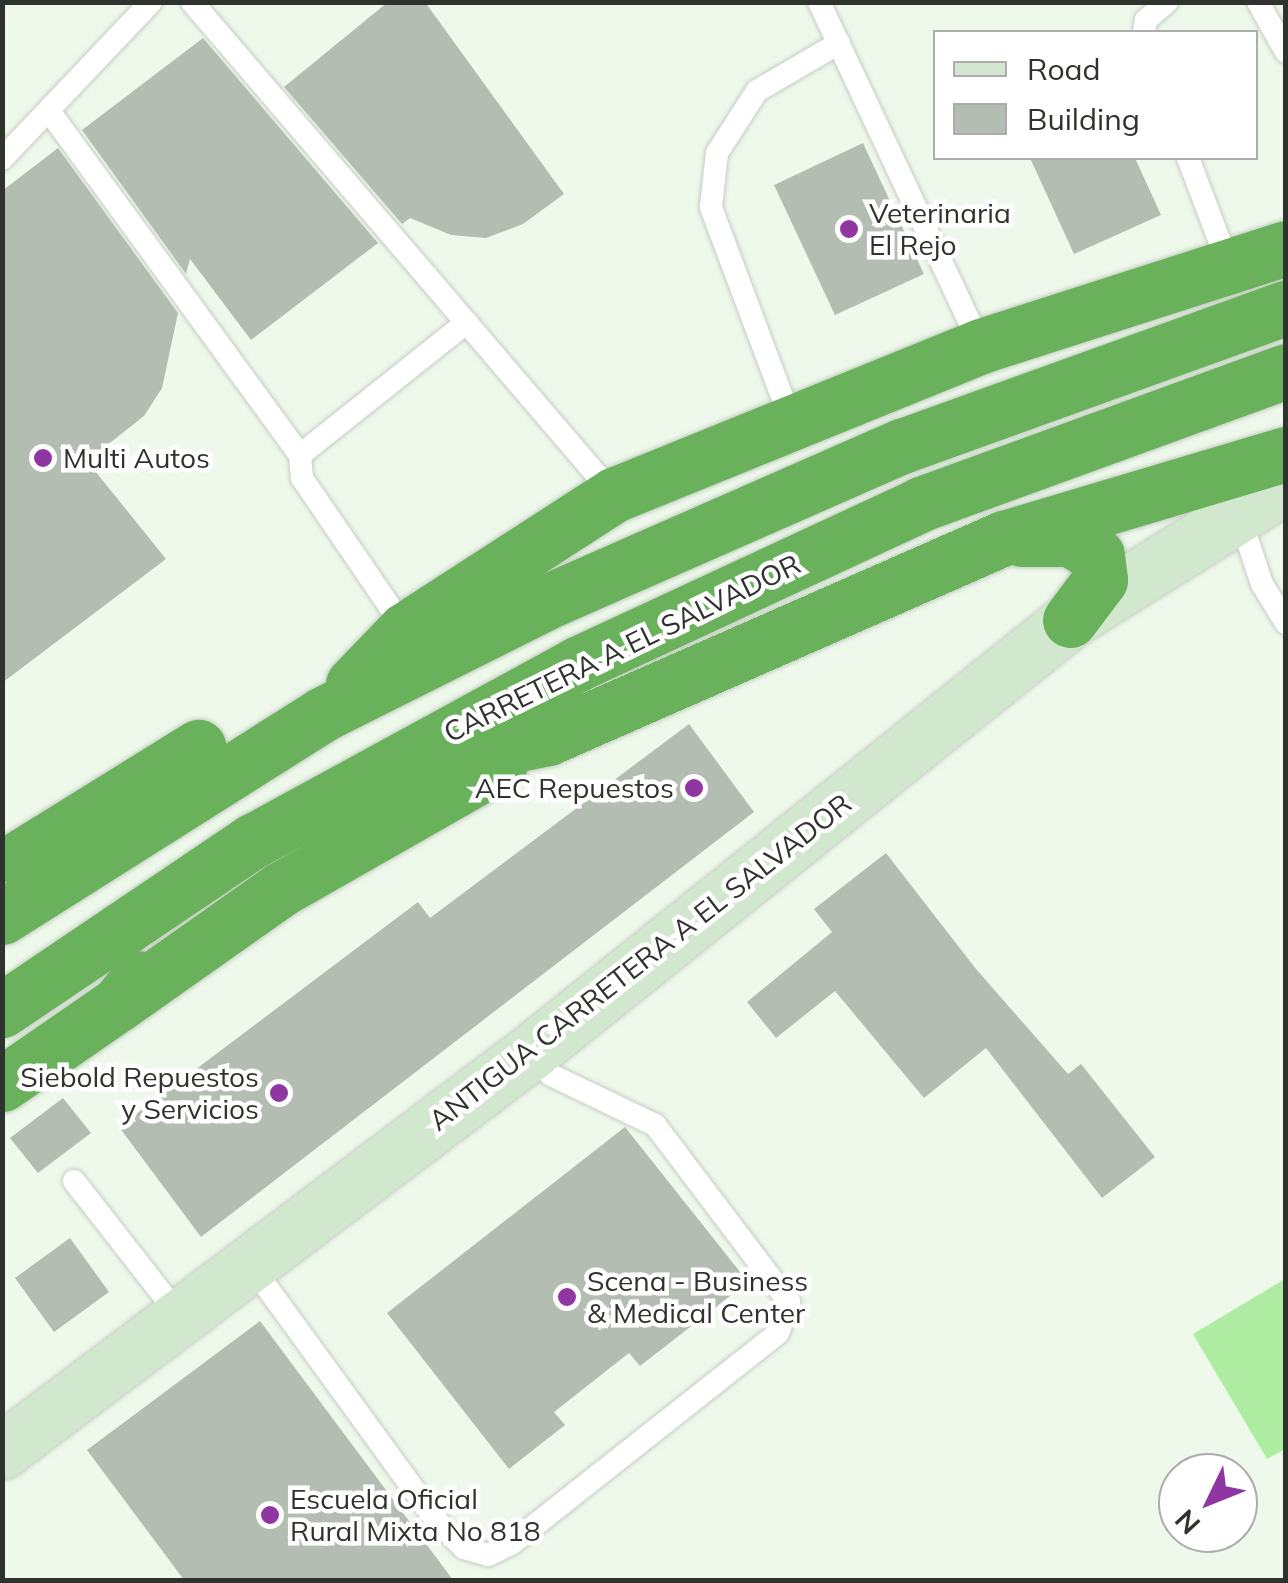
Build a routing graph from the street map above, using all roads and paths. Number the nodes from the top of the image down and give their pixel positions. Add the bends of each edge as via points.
1 (151, 2) edge
2 (192, 2) edge
3 (820, 2) edge
4 (1167, 2) edge
5 (1258, 2) edge
6 (1144, 30) edge
7 (839, 43) junction
8 (1286, 52) edge
9 (52, 115) junction
10 (2, 159) edge
11 (1189, 160) edge
12 (1286, 248) edge
13 (1228, 266) junction
14 (1286, 308) edge
15 (467, 322) junction
16 (980, 346) junction
17 (1286, 371) edge
18 (792, 423) junction
19 (300, 454) junction
20 (1286, 454) edge
21 (1286, 485) edge
22 (614, 495) junction
23 (1239, 515) junction
24 (1004, 538) junction
25 (1070, 620) junction
26 (1286, 623) edge
27 (405, 630) junction
28 (322, 714) junction
29 (548, 738) junction
30 (370, 774) junction
31 (214, 781) junction
32 (252, 841) junction
33 (11, 863) edge
34 (2, 917) edge
35 (118, 1004) junction
36 (2, 1010) edge
37 (531, 1052) junction
38 (2, 1084) edge
39 (74, 1181) dead end
40 (248, 1261) junction
41 (178, 1313) junction
42 (2, 1451) edge

1 - 9 lane
2 - 15 lane
3 - 7 lane
4 - 6 lane
5 - 8 lane
7 - 16 lane
7 - 18 lane via 758,91 718,152 712,207
9 - 10 lane
9 - 19 lane
11 - 13 lane
12 - 13 highway
13 - 16 highway
14 - 28 highway via 777,497
15 - 19 lane
15 - 22 lane
16 - 18 highway
17 - 30 highway, CARRETERA A EL SALVADOR via 921,504 691,608
18 - 22 highway
19 - 27 lane via 302,478
20 - 24 highway
21 - 23 street, ANTIGUA CARRETERA A EL SALVADOR
22 - 27 highway
23 - 25 street, ANTIGUA CARRETERA A EL SALVADOR
23 - 26 lane via 1262,584
24 - 25 highway via 1070,539 1097,555 1100,580
24 - 29 highway
25 - 37 street, ANTIGUA CARRETERA A EL SALVADOR
27 - 28 highway
27 - 33 highway
28 - 31 highway
29 - 30 highway
29 - 35 highway via 281,889
30 - 32 highway, CARRETERA A EL SALVADOR
31 - 33 highway
31 - 34 highway
32 - 35 highway
32 - 36 highway, CARRETERA A EL SALVADOR
35 - 38 highway
37 - 40 street, ANTIGUA CARRETERA A EL SALVADOR
37 - 40 lane via 551,1075 655,1125 789,1302 778,1333 511,1544 488,1555 464,1548 437,1521
39 - 41 lane
40 - 41 street, ANTIGUA CARRETERA A EL SALVADOR
41 - 42 street, ANTIGUA CARRETERA A EL SALVADOR

